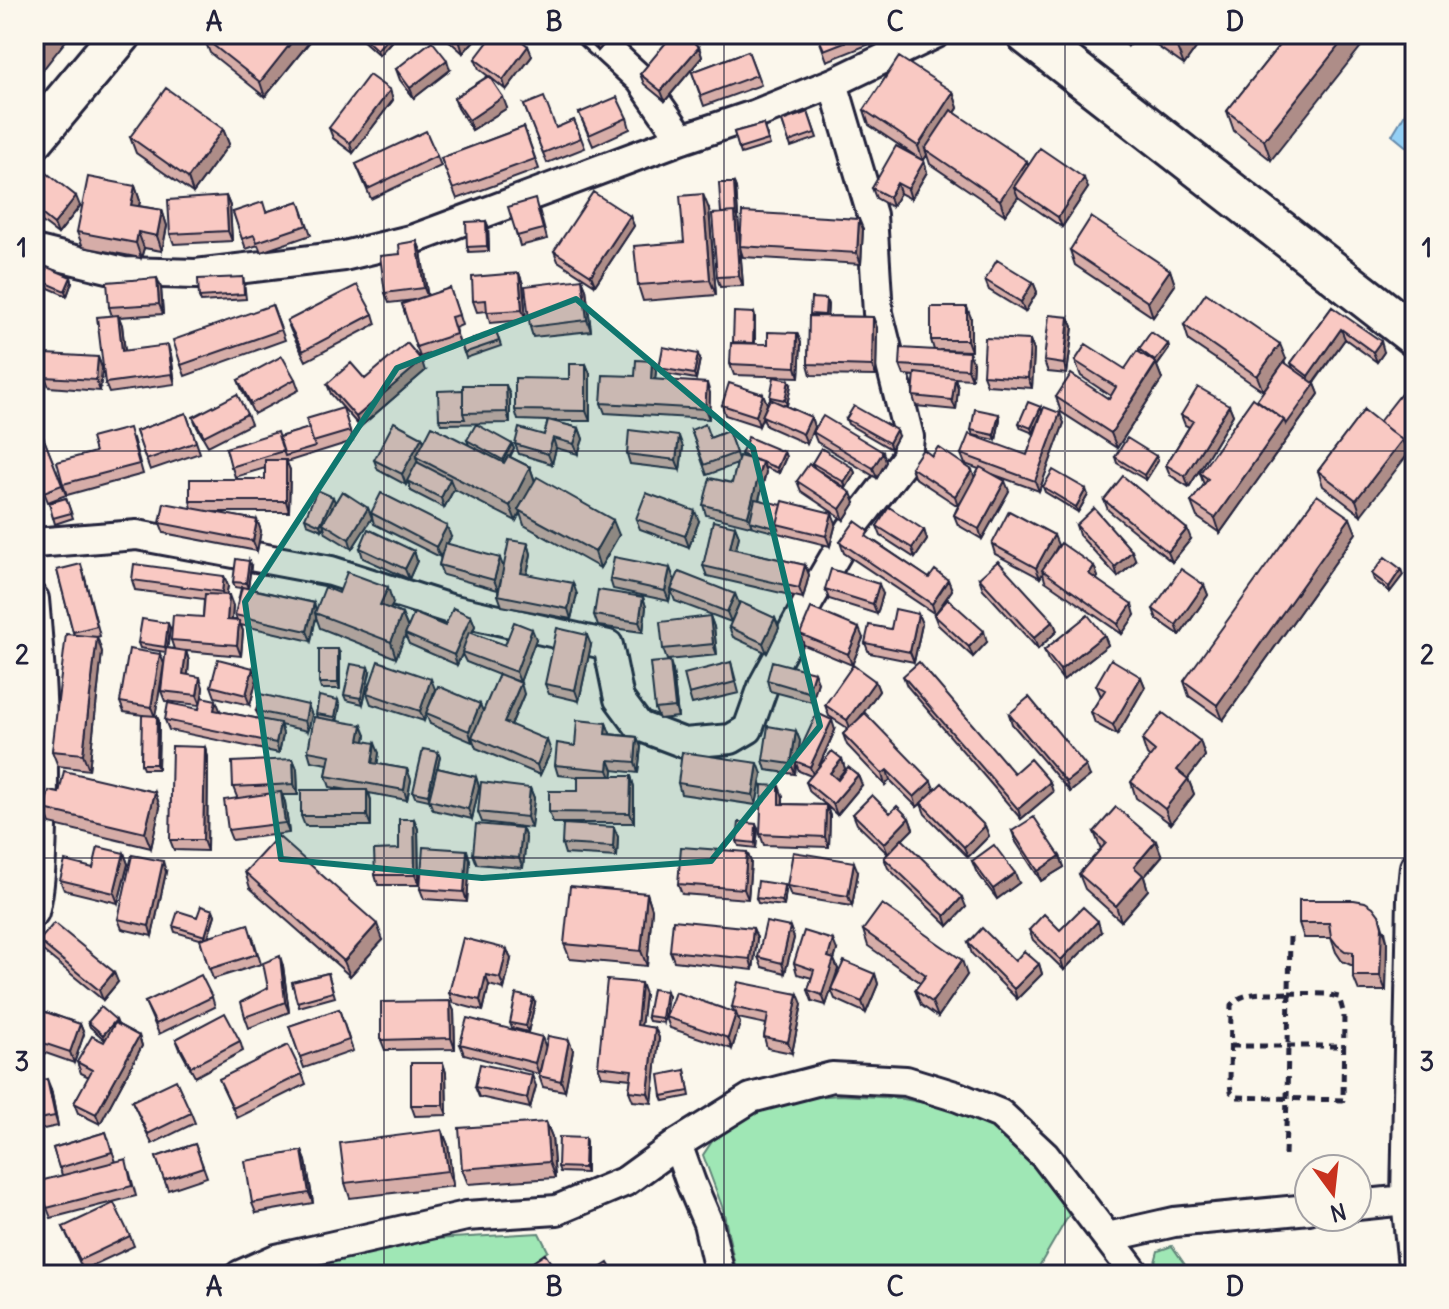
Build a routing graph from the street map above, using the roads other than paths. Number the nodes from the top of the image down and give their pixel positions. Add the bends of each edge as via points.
1 (121, 34) edge
2 (591, 34) edge
3 (935, 34) edge
4 (1027, 34) edge
5 (833, 83) junction
6 (34, 138) edge
7 (682, 139) junction
8 (34, 250) edge
9 (1415, 336) edge
10 (34, 543) edge
11 (34, 599) edge
12 (1415, 867) edge
13 (34, 912) edge
14 (677, 1144) junction
15 (1406, 1200) junction
16 (1373, 1203) edge
17 (1293, 1211) edge
18 (1108, 1237) junction
19 (240, 1275) edge
20 (720, 1275) edge
21 (1136, 1275) edge
22 (1414, 1275) edge

1 - 6 street
2 - 7 street via 641,80
3 - 5 street
4 - 9 street
5 - 7 street
5 - 10 street via 872,215 878,313 909,437 907,457 851,529 764,684 748,729 731,739 684,743 639,726 619,699 608,645 450,609 331,571 137,535
7 - 8 street via 414,239 344,256 196,274 124,272
11 - 13 street via 43,786
12 - 15 street
14 - 18 street via 751,1098 832,1077 906,1081 1000,1114 1045,1156
14 - 19 street via 626,1181 557,1210 466,1216 276,1259
14 - 20 street via 708,1223
15 - 16 street
15 - 22 street
17 - 18 street via 1174,1222
18 - 21 street

